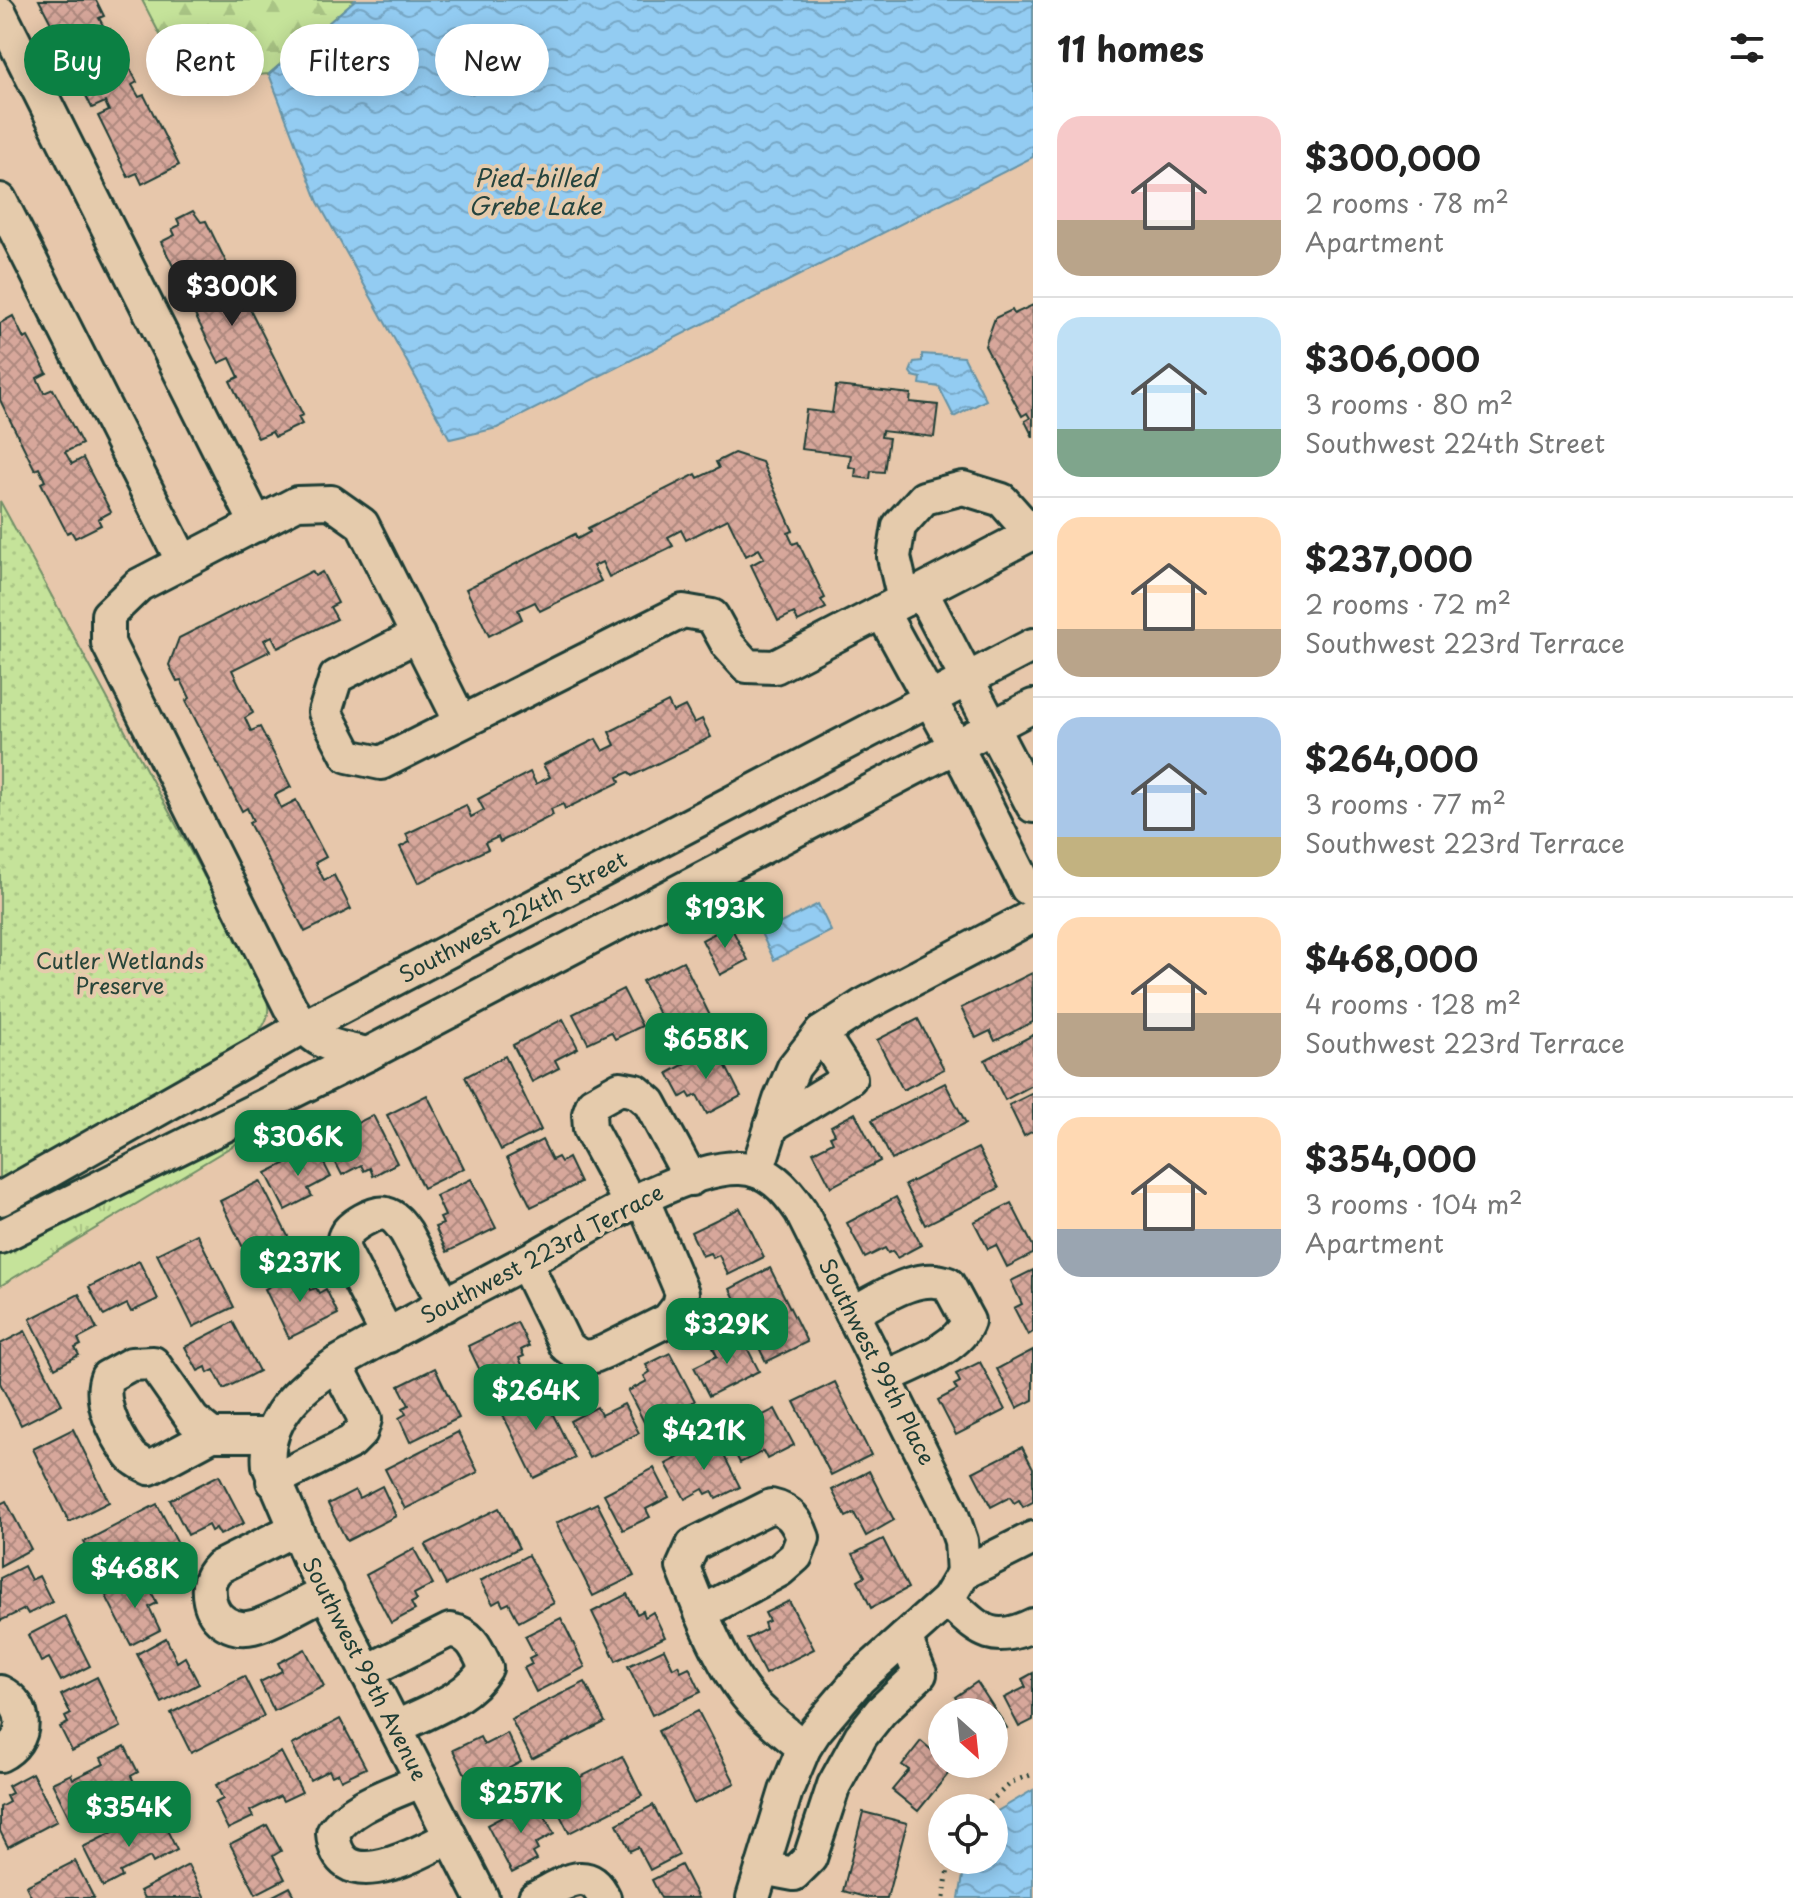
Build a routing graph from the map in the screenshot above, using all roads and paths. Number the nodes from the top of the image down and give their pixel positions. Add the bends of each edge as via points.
1 (0, 13) edge
2 (0, 200) edge
3 (257, 525) junction
4 (1032, 534) edge
5 (183, 562) junction
6 (902, 601) junction
7 (418, 635) junction
8 (1033, 645) edge
9 (968, 679) junction
10 (928, 700) junction
11 (1033, 706) edge
12 (461, 722) junction
13 (994, 726) junction
14 (955, 746) junction
15 (1033, 806) edge
16 (1033, 890) edge
17 (1033, 916) edge
18 (303, 1027) junction
19 (821, 1033) junction
20 (368, 1054) junction
21 (771, 1126) junction
22 (757, 1171) junction
23 (691, 1179) junction
24 (0, 1199) edge
25 (636, 1201) junction
26 (0, 1237) edge
27 (525, 1262) junction
28 (445, 1305) junction
29 (852, 1313) junction
30 (388, 1336) junction
31 (336, 1364) junction
32 (884, 1378) junction
33 (212, 1435) dead end
34 (271, 1435) junction
35 (273, 1481) junction
36 (295, 1529) junction
37 (1033, 1538) edge
38 (955, 1587) junction
39 (327, 1592) junction
40 (701, 1613) dead end
41 (1033, 1625) edge
42 (905, 1638) junction
43 (366, 1672) junction
44 (0, 1692) edge
45 (395, 1728) junction
46 (804, 1748) junction
47 (0, 1755) edge
48 (1033, 1774) edge
49 (422, 1780) junction
50 (999, 1794) edge
51 (450, 1837) junction
52 (947, 1874) edge
53 (758, 1883) edge
54 (482, 1898) edge
55 (535, 1898) edge
56 (604, 1898) edge
57 (944, 1898) edge

1 - 3 street
2 - 5 street
3 - 5 street
3 - 7 street via 297,503 331,502 362,524
4 - 6 street
4 - 6 street via 1002,500 963,488 924,498 899,526 894,557
5 - 18 street via 139,585 108,615 108,643
6 - 9 street
6 - 10 street
6 - 12 street via 775,667 747,666 712,616 683,611
7 - 12 street
7 - 12 street via 336,677 325,712 348,756 381,763
8 - 9 street, Southwest 224th Street
9 - 10 street, Southwest 224th Street
9 - 13 street
10 - 14 street
10 - 18 street, Southwest 224th Street
11 - 13 street
13 - 14 street
13 - 15 street
14 - 16 street via 1027,888
14 - 20 street
17 - 19 street
18 - 20 street via 329,1046
18 - 24 street, Southwest 224th Street
19 - 21 street via 794,1067
19 - 21 street via 850,1078
20 - 26 street
21 - 22 street
22 - 23 street, Southwest 223rd Terrace via 736,1168
22 - 29 street, Southwest 99th Place via 775,1180 801,1211
23 - 25 street, Southwest 223rd Terrace
23 - 25 street via 650,1103 636,1091 620,1088 593,1103 590,1129
25 - 27 street, Southwest 223rd Terrace
25 - 27 street via 682,1293 668,1320 594,1356 581,1357 566,1346
27 - 28 street, Southwest 223rd Terrace
28 - 30 street, Southwest 223rd Terrace
28 - 30 street via 398,1221 377,1214 351,1228 343,1249
29 - 32 street, Southwest 99th Place
29 - 32 street via 919,1281 934,1280 948,1284 968,1321 951,1343
30 - 31 street, Southwest 223rd Terrace
31 - 34 street, Southwest 223rd Terrace via 300,1390
31 - 35 street via 365,1419 361,1432
32 - 38 street, Southwest 99th Place via 958,1527 963,1557
33 - 34 street
34 - 35 street, Southwest 99th Avenue via 267,1452
35 - 36 street, Southwest 99th Avenue
36 - 39 street, Southwest 99th Avenue
36 - 39 street via 219,1567 209,1588 213,1611 228,1625 253,1627
37 - 38 street
38 - 41 street via 987,1633 1011,1634
38 - 42 street
39 - 43 street, Southwest 99th Avenue
40 - 46 street via 751,1700
42 - 46 street via 834,1707
42 - 53 street via 920,1674 881,1711 845,1761 810,1858 794,1874
43 - 45 street, Southwest 99th Avenue
43 - 45 street via 450,1630 473,1642 486,1668 479,1679
44 - 47 street via 19,1708 23,1729 12,1748
45 - 49 street, Southwest 99th Avenue
46 - 53 street
48 - 50 path
49 - 51 street, Southwest 99th Avenue
49 - 51 street via 340,1822 333,1833 336,1855 353,1873 366,1875
51 - 54 street, Southwest 99th Avenue
52 - 57 path
55 - 56 street via 578,1877 599,1886

